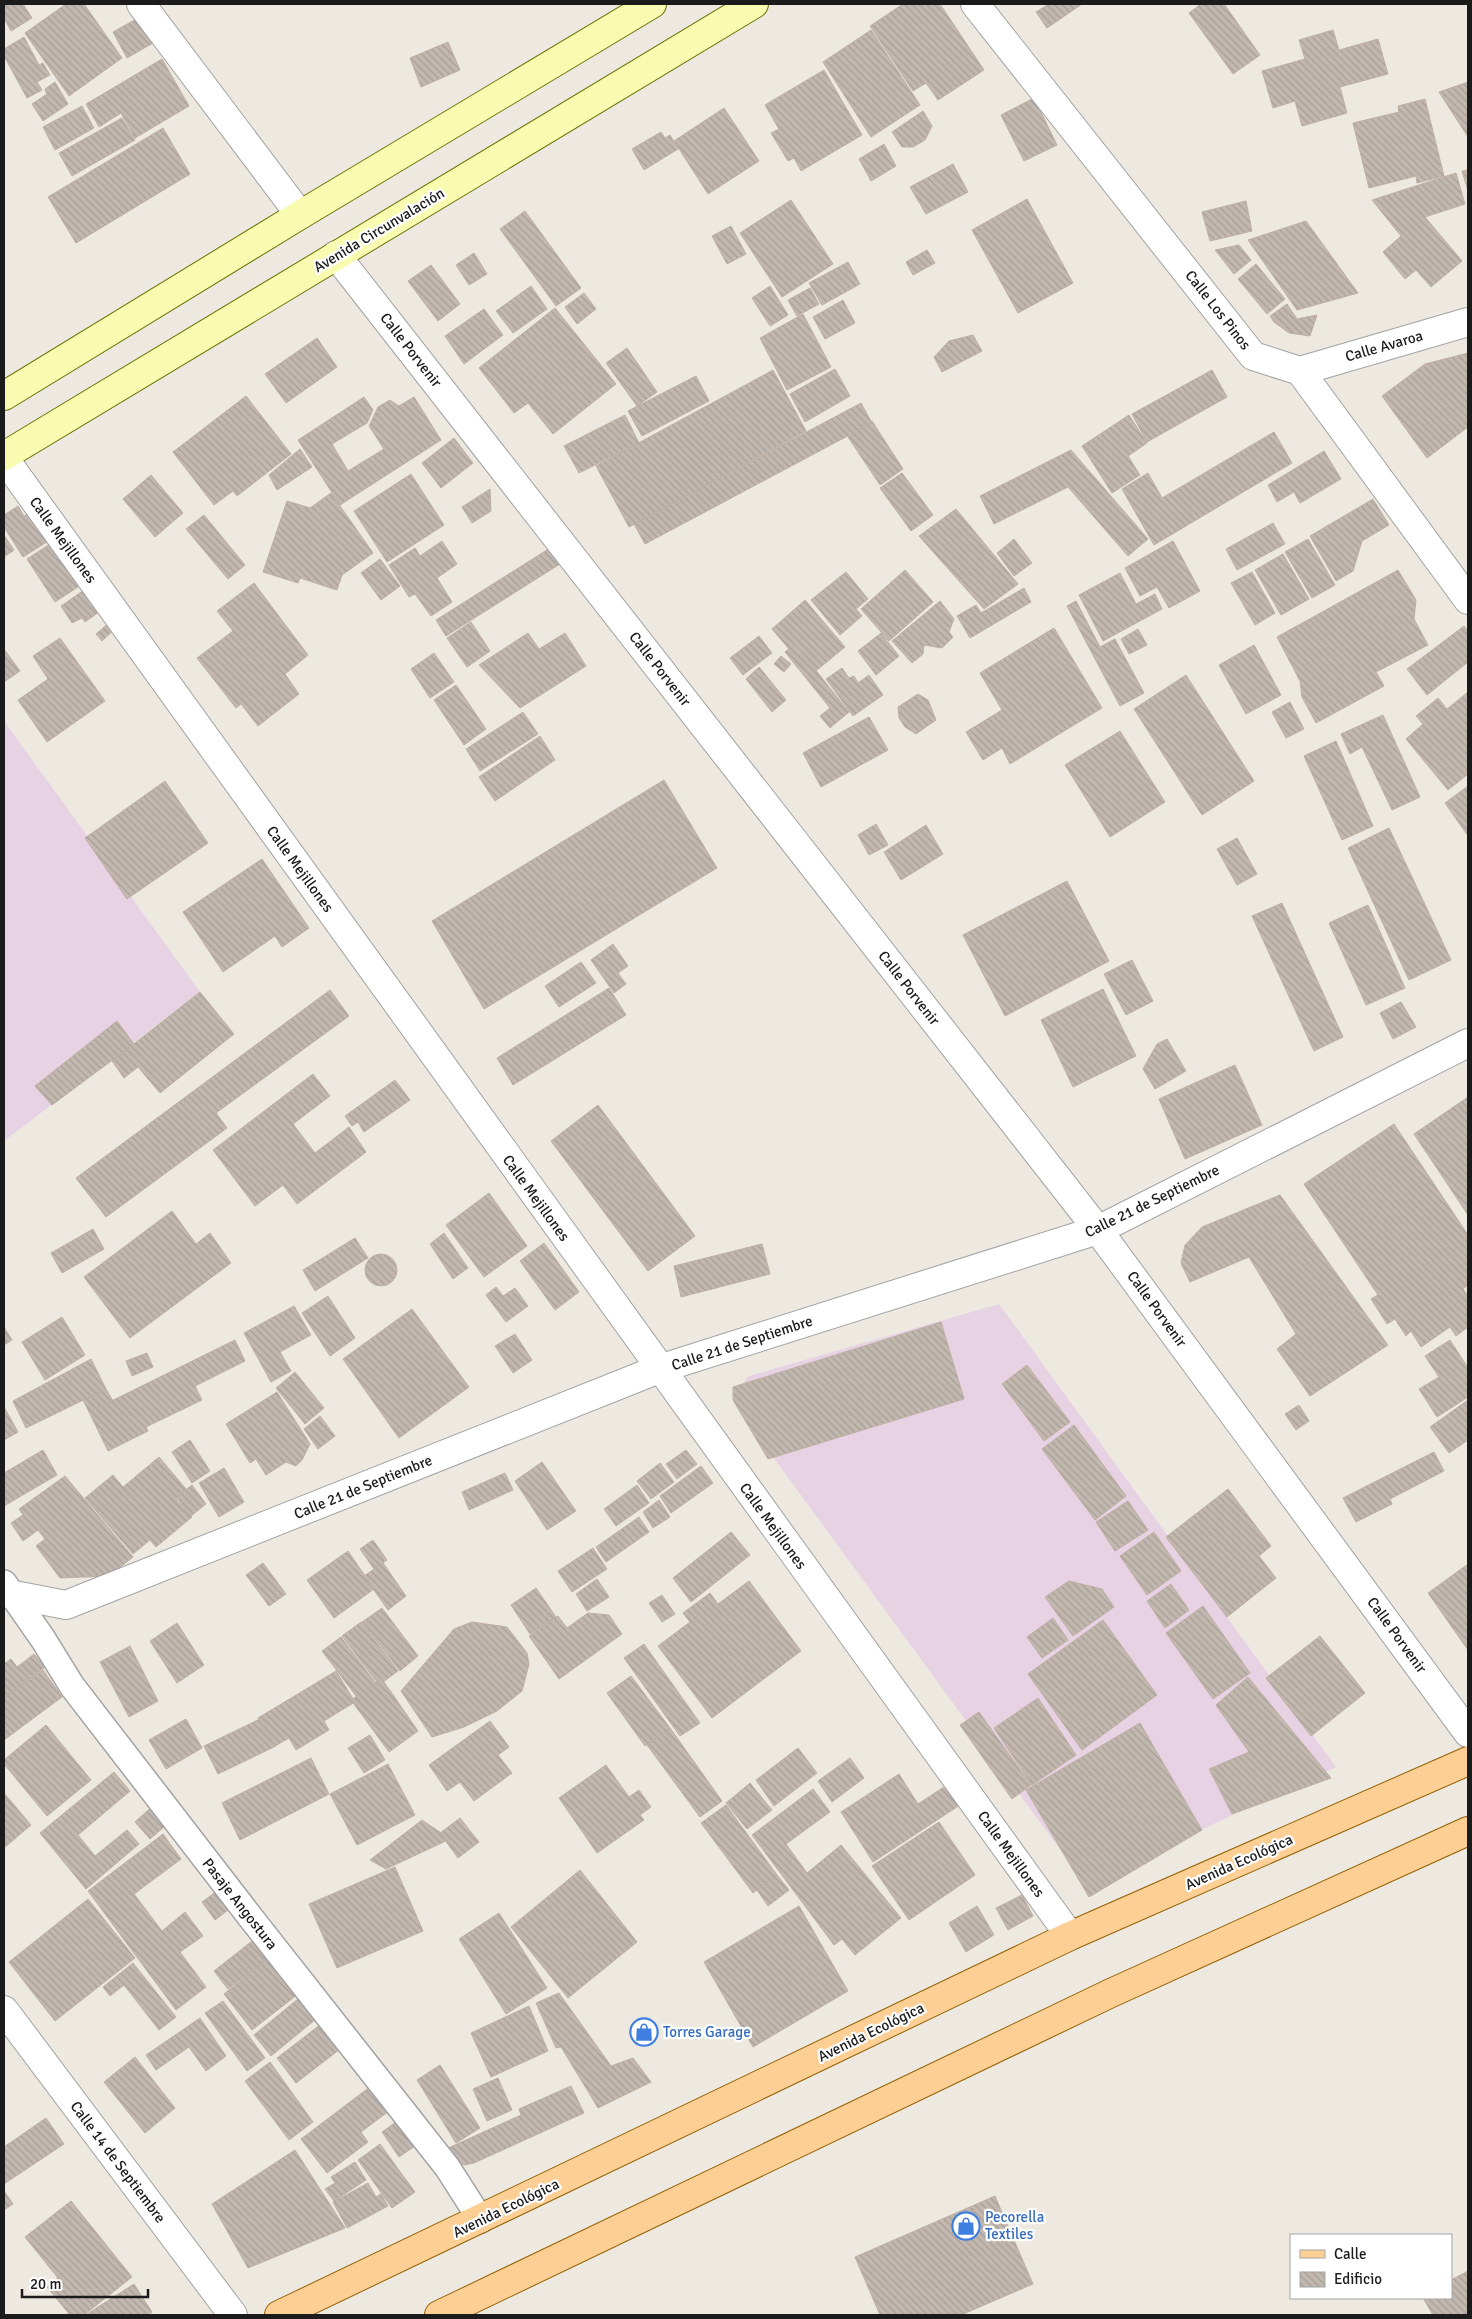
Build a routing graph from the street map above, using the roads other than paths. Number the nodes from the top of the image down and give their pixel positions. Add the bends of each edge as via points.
1 (141, 4) edge
2 (652, 4) edge
3 (754, 4) edge
4 (975, 4) edge
5 (300, 215) junction
6 (336, 255) junction
7 (1468, 322) edge
8 (1300, 370) junction
9 (4, 396) edge
10 (4, 457) edge
11 (1468, 600) edge
12 (1468, 1043) edge
13 (1098, 1230) junction
14 (659, 1369) junction
15 (6, 1590) edge
16 (1468, 1733) edge
17 (1468, 1761) edge
18 (1468, 1831) edge
19 (1070, 1936) junction
20 (4, 2010) edge
21 (482, 2220) junction
22 (233, 2315) edge
23 (280, 2315) edge
24 (439, 2315) edge

1 - 5 street
2 - 5 main road
3 - 6 main road, Avenida Circunvalación
4 - 8 street, Calle Los Pinos via 1253,356
5 - 9 main road
6 - 10 main road, Avenida Circunvalación
6 - 13 street, Calle Porvenir
7 - 8 street, Calle Avaroa
8 - 11 street
10 - 14 street, Calle Mejillones
12 - 13 street, Calle 21 de Septiembre
13 - 14 street, Calle 21 de Septiembre
13 - 16 street, Calle Porvenir
14 - 15 street, Calle 21 de Septiembre via 66,1605
14 - 19 street, Calle Mejillones
15 - 21 lane, Pasaje Angostura via 44,1639 72,1686 447,2167
17 - 19 main road, Avenida Ecológica
18 - 24 main road via 1111,1993
19 - 21 main road, Avenida Ecológica
20 - 22 street, Calle 14 de Septiembre
21 - 23 main road, Avenida Ecológica

